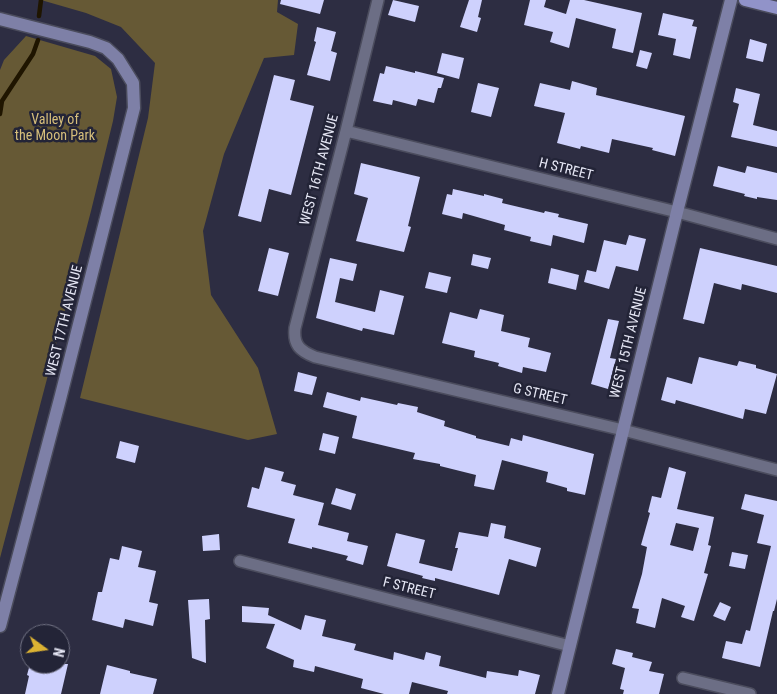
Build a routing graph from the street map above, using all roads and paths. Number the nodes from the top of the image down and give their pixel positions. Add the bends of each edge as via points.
1 (378, 0) edge
2 (731, 0) edge
3 (745, 0) edge
4 (777, 8) edge
5 (0, 19) edge
6 (346, 131) junction
7 (677, 212) junction
8 (777, 240) edge
9 (298, 346) joint
10 (623, 430) junction
11 (777, 470) edge
12 (240, 562) dead end
13 (0, 626) edge
14 (570, 646) junction
15 (682, 678) dead end
16 (558, 694) edge
17 (750, 694) edge

1 - 6 street, WEST 16TH AVENUE
2 - 7 main road, WEST 15TH AVENUE
3 - 4 main road
5 - 13 main road, WEST 17TH AVENUE via 106,48 118,59 133,84 134,108
6 - 7 street, H STREET
6 - 9 street, WEST 16TH AVENUE via 294,328
7 - 8 street, H STREET
7 - 10 main road, WEST 15TH AVENUE
9 - 10 street, G STREET via 315,357
10 - 11 street, G STREET
10 - 14 main road, WEST 15TH AVENUE
12 - 14 street, F STREET
14 - 16 main road, WEST 15TH AVENUE
15 - 17 street

